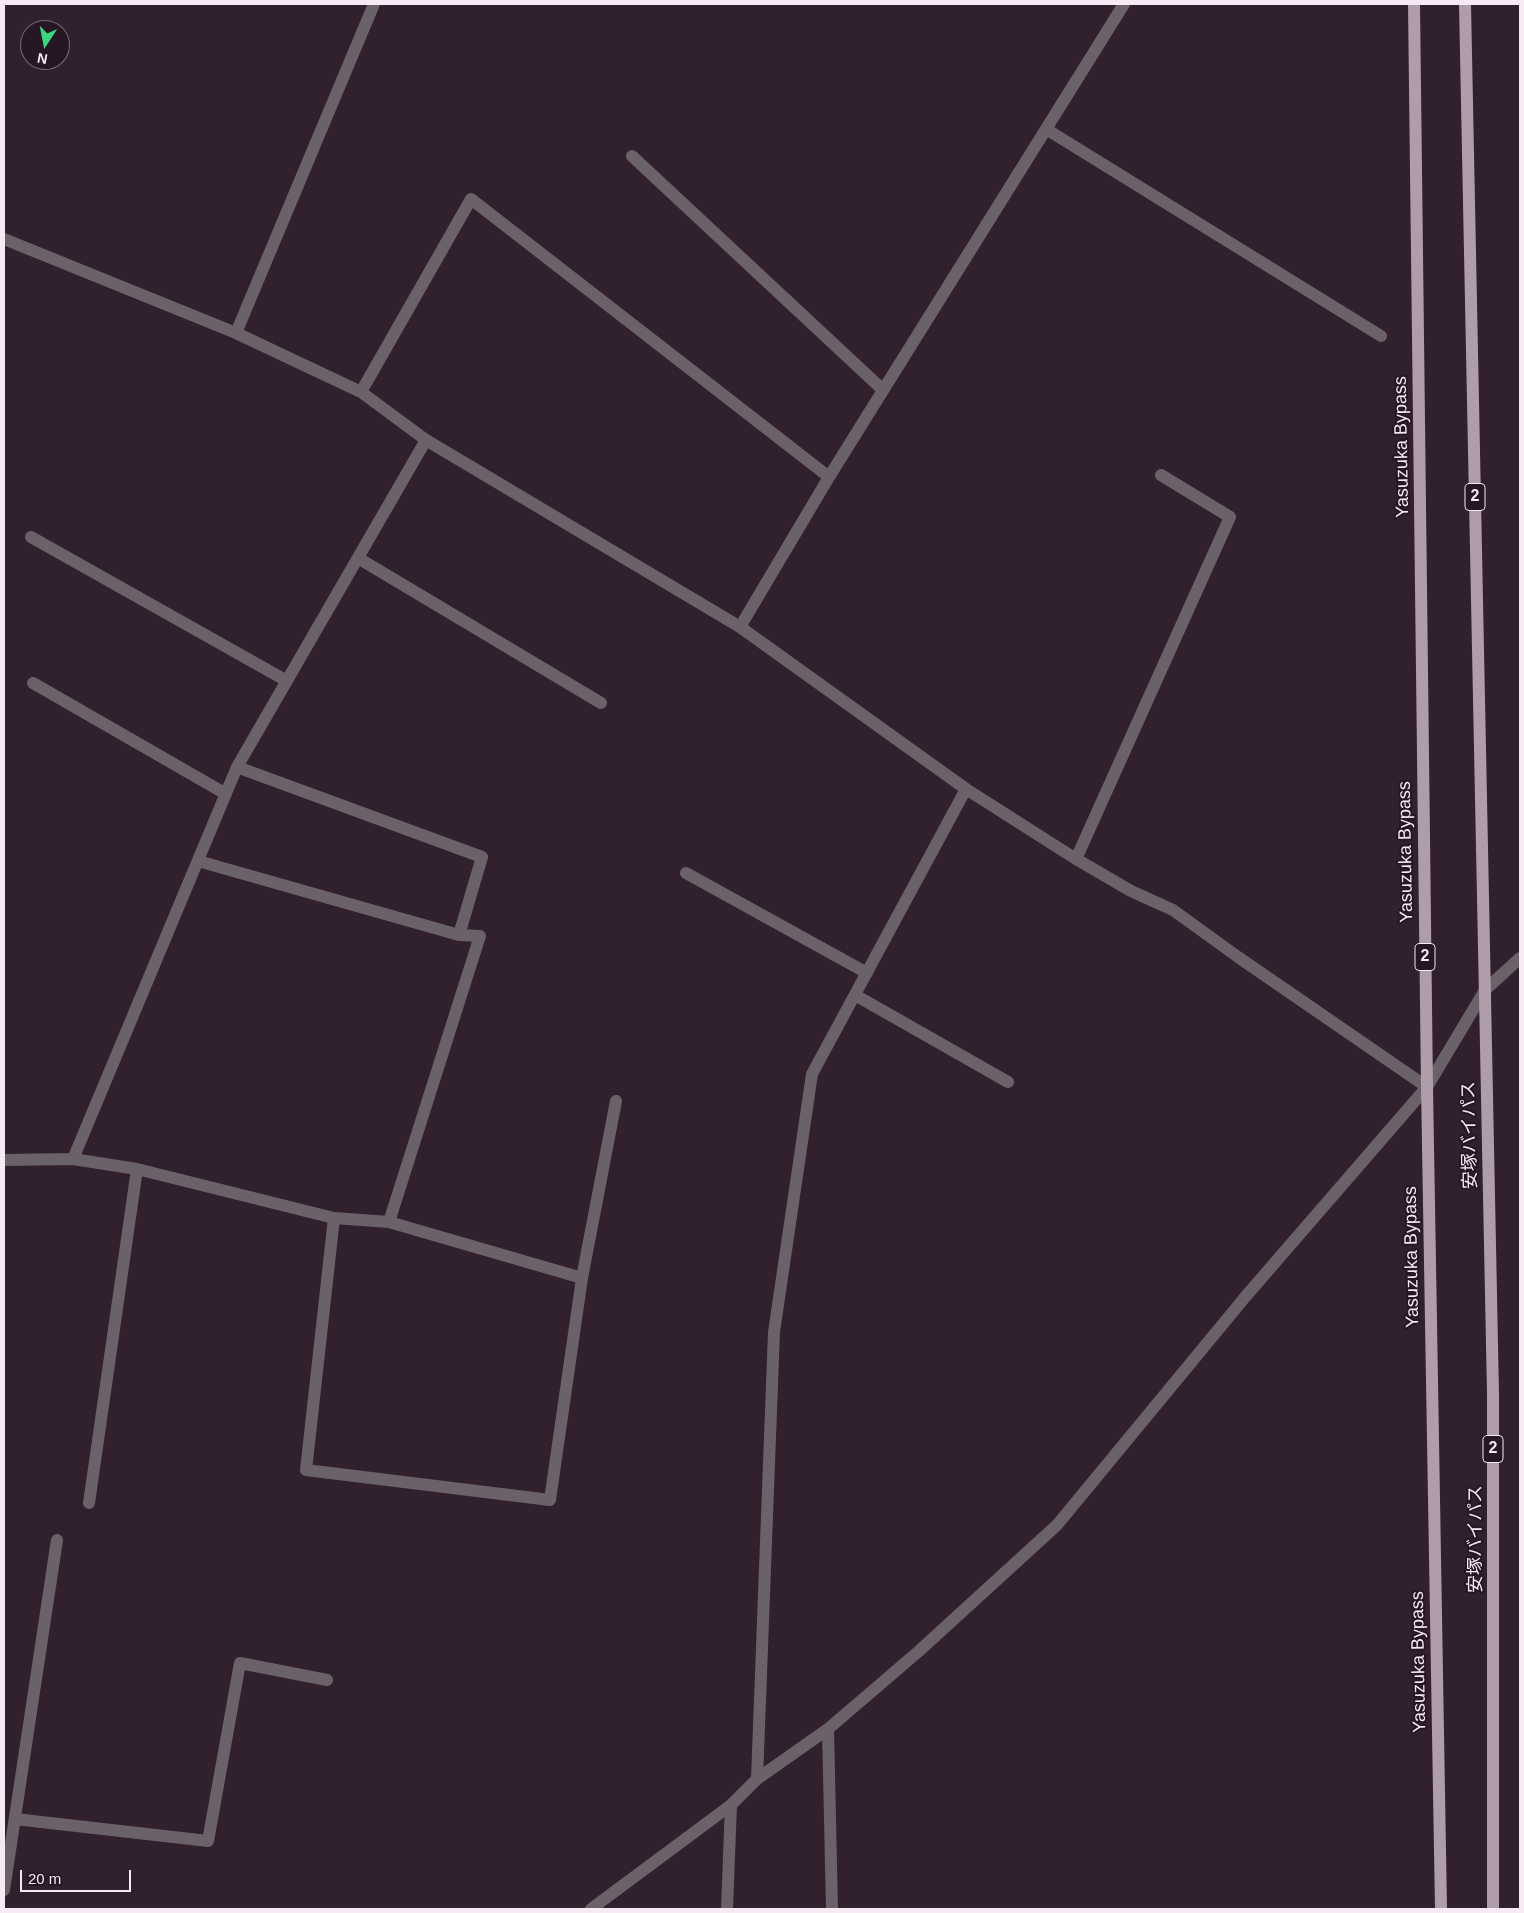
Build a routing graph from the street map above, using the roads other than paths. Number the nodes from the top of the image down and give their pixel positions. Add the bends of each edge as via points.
1 (374, 4) edge
2 (1124, 4) edge
3 (1414, 4) edge
4 (1465, 4) edge
5 (1046, 129) junction
6 (632, 156) dead end
7 (4, 239) edge
8 (236, 333) junction
9 (1381, 336) dead end
10 (883, 390) junction
11 (361, 392) junction
12 (426, 440) junction
13 (1161, 475) dead end
14 (829, 477) junction
15 (31, 537) dead end
16 (358, 558) junction
17 (740, 627) junction
18 (287, 681) junction
19 (33, 684) dead end
20 (601, 703) dead end
21 (237, 767) junction
22 (966, 789) junction
23 (226, 794) junction
24 (1076, 859) junction
25 (198, 861) junction
26 (686, 873) dead end
27 (459, 935) junction
28 (1520, 958) edge
29 (867, 973) junction
30 (1485, 990) junction
31 (855, 995) junction
32 (1008, 1082) dead end
33 (1426, 1087) junction
34 (616, 1101) dead end
35 (73, 1159) junction
36 (4, 1160) edge
37 (137, 1169) junction
38 (334, 1218) junction
39 (389, 1222) junction
40 (582, 1278) junction
41 (89, 1502) dead end
42 (57, 1540) dead end
43 (327, 1680) dead end
44 (828, 1729) junction
45 (757, 1779) junction
46 (731, 1805) junction
47 (15, 1819) junction
48 (4, 1890) edge
49 (591, 1909) edge
50 (727, 1909) edge
51 (832, 1909) edge
52 (1441, 1909) edge
53 (1493, 1909) edge

1 - 8 street
2 - 5 street
3 - 33 main road, Yasuzuka Bypass / 2
4 - 30 main road, 2
5 - 9 street
5 - 10 street
6 - 10 street
7 - 8 street
8 - 11 street
10 - 14 street
11 - 12 street
11 - 14 street via 471,199
12 - 16 street
12 - 17 street
13 - 24 street via 1230,516
14 - 17 street
15 - 18 street
16 - 18 street
16 - 20 street
17 - 22 street
18 - 21 street
19 - 23 street
21 - 23 street
21 - 27 street via 482,857
22 - 24 street
22 - 29 street
23 - 25 street
24 - 33 street via 1131,891 1173,910
25 - 27 street
25 - 35 street
26 - 29 street
27 - 39 street via 480,936
28 - 30 street
29 - 31 street
30 - 33 street
30 - 53 main road, 安塚バイパス / 2 via 1493,1394
31 - 32 street
31 - 45 street via 812,1074 774,1332
33 - 44 street via 1246,1296 1057,1525
33 - 52 main road, Yasuzuka Bypass / 2
34 - 40 street
35 - 36 street
35 - 37 street
37 - 38 street
37 - 41 street
38 - 39 street
38 - 40 street via 306,1470 550,1500
39 - 40 street
42 - 47 street
43 - 47 street via 240,1663 208,1841
44 - 45 street
44 - 51 street
45 - 46 street
46 - 49 street
46 - 50 street
47 - 48 street

